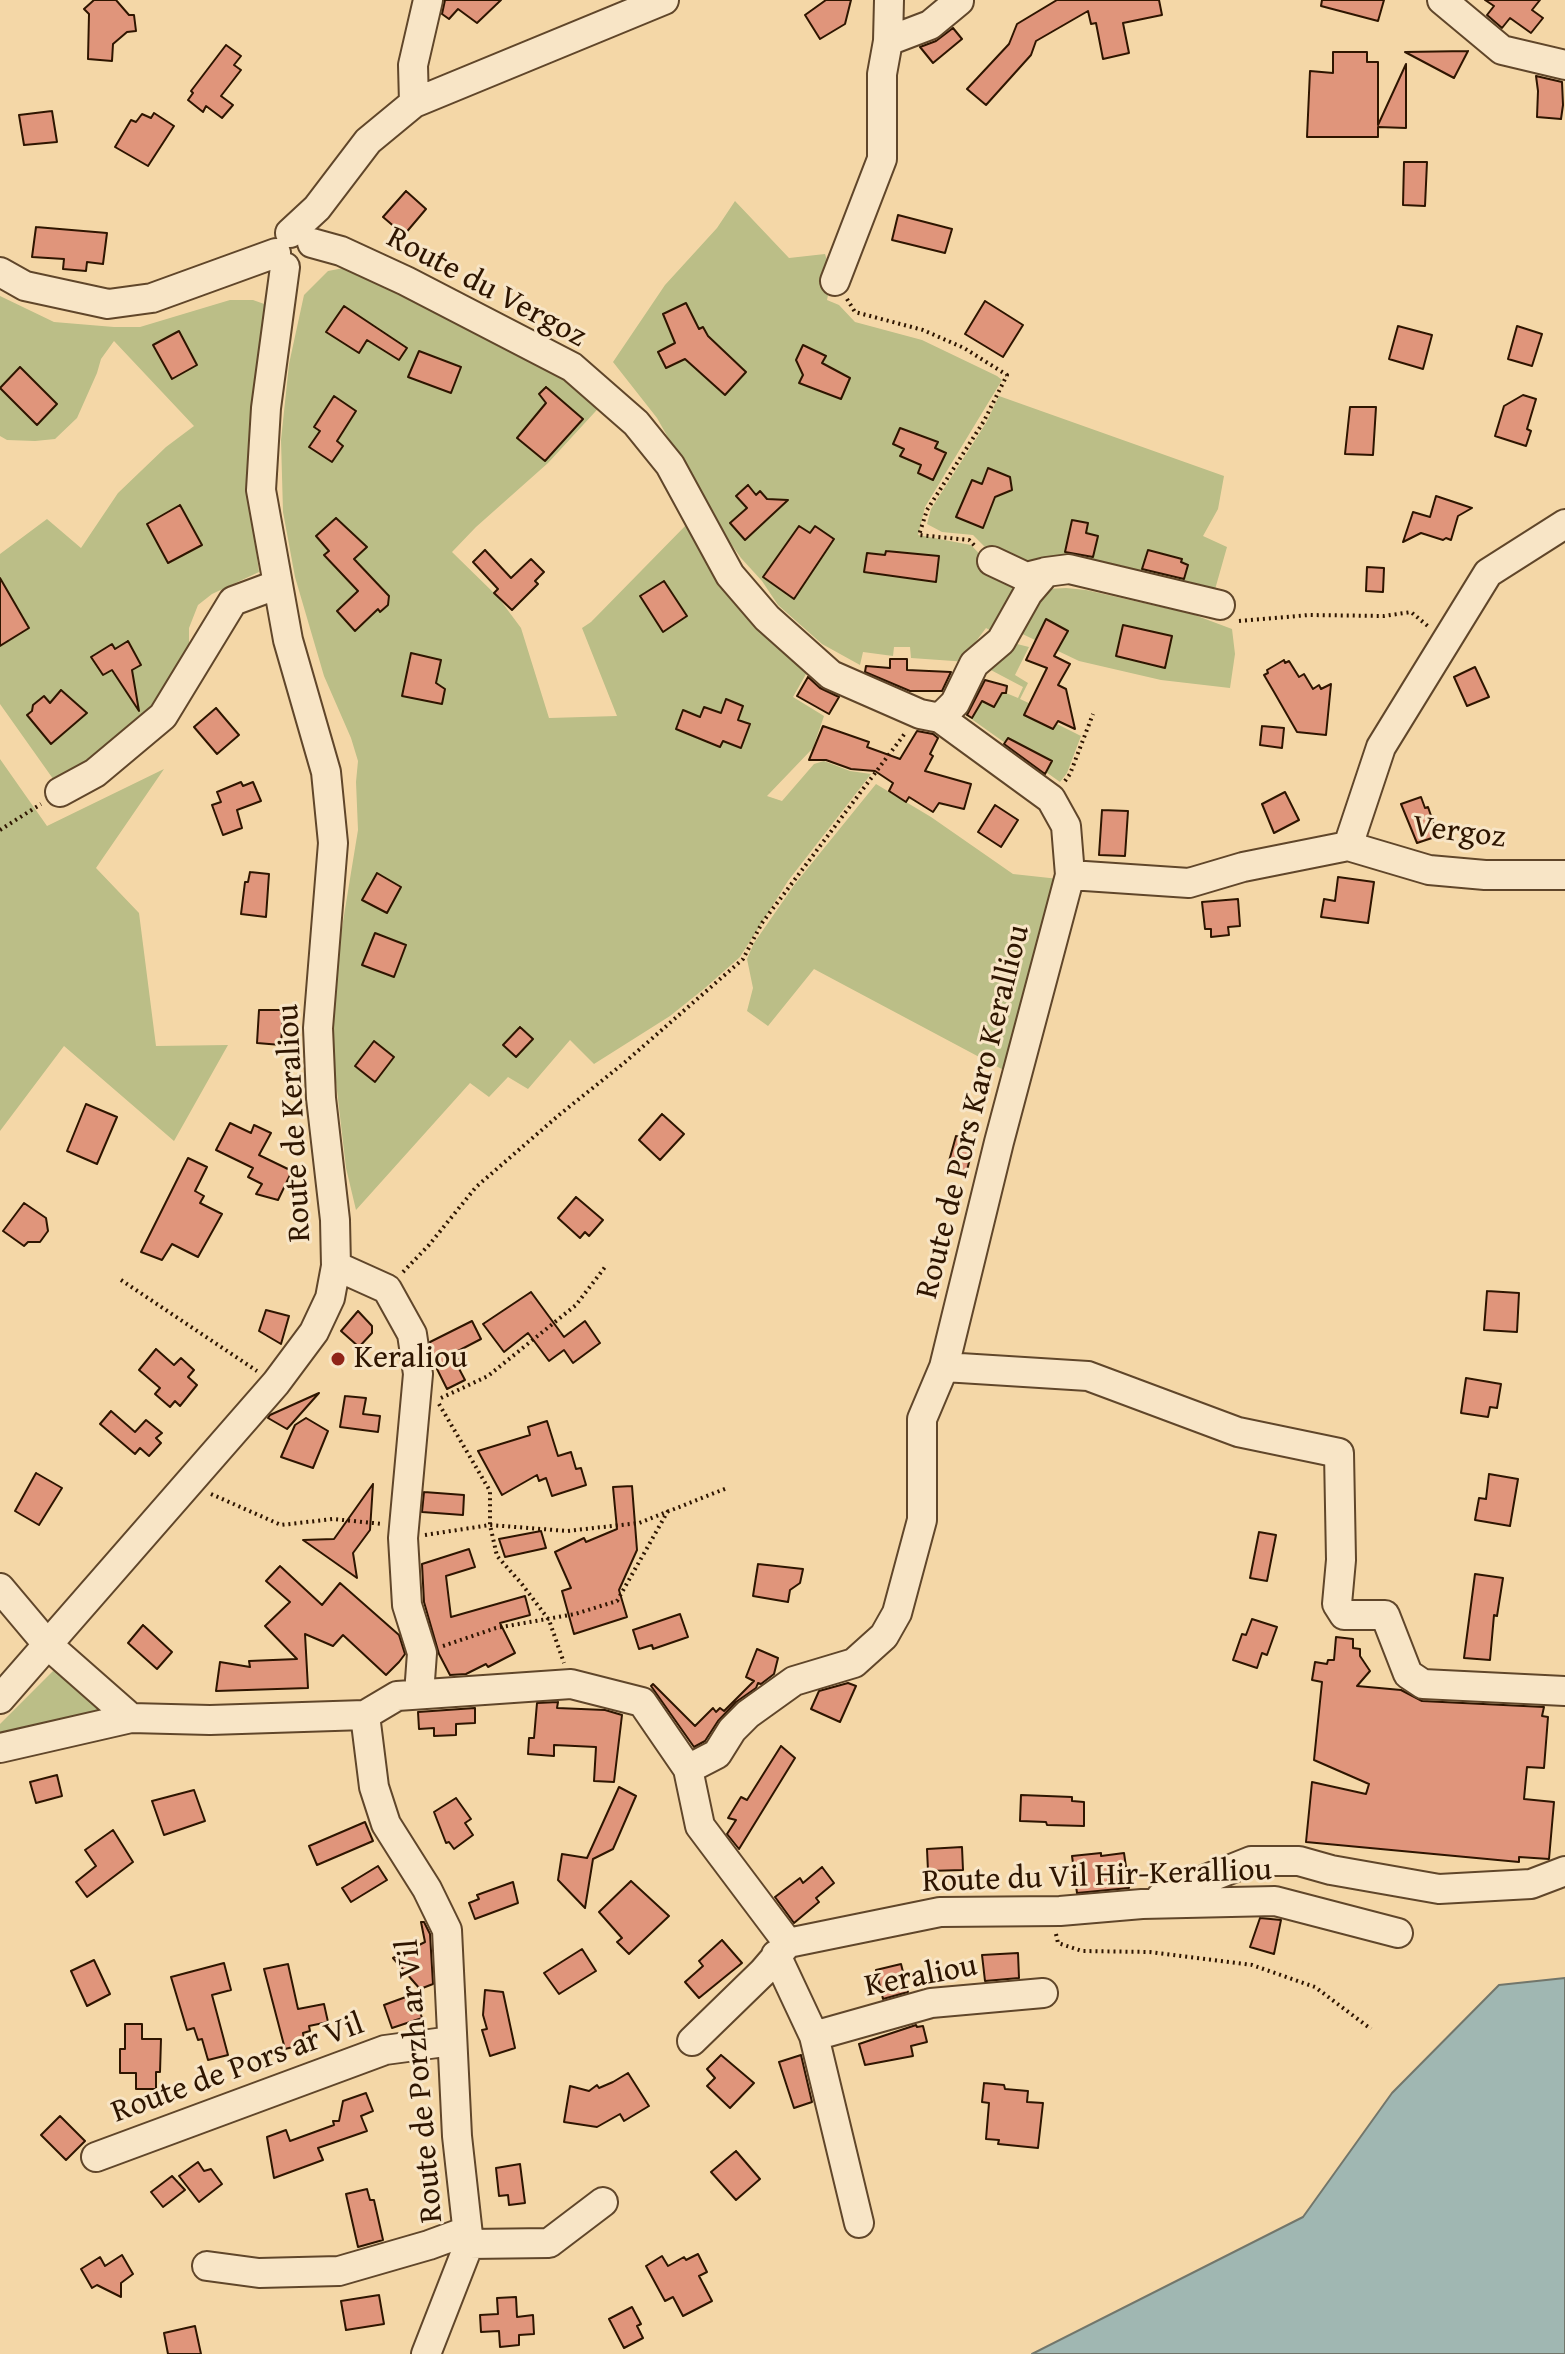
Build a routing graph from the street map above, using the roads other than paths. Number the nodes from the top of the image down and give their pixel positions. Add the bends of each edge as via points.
1 (428, 0) edge
2 (664, 0) edge
3 (889, 0) edge
4 (1442, 0) edge
5 (959, 1) edge
6 (888, 41) junction
7 (1565, 65) edge
8 (414, 103) junction
9 (296, 256) junction
10 (0, 272) edge
11 (835, 281) road end
12 (1565, 524) edge
13 (992, 561) road end
14 (1046, 572) junction
15 (276, 585) junction
16 (1220, 605) road end
17 (930, 716) junction
18 (60, 792) road end
19 (1348, 846) junction
20 (1070, 875) junction
21 (1565, 875) edge
22 (336, 1266) junction
23 (944, 1367) junction
24 (0, 1588) edge
25 (48, 1645) junction
26 (1565, 1691) edge
27 (419, 1694) junction
28 (0, 1699) edge
29 (365, 1715) junction
30 (131, 1718) junction
31 (0, 1748) edge
32 (688, 1769) junction
33 (1565, 1871) edge
34 (1142, 1904) junction
35 (1398, 1933) dead end
36 (782, 1949) junction
37 (1043, 1993) dead end
38 (814, 2036) junction
39 (452, 2041) junction
40 (692, 2041) dead end
41 (96, 2157) dead end
42 (603, 2202) dead end
43 (859, 2223) dead end
44 (468, 2237) junction
45 (207, 2266) dead end
46 (426, 2354) edge

1 - 8 street via 413,65
2 - 8 street
3 - 6 street
4 - 7 street via 1502,50
5 - 6 street via 930,25
6 - 11 street via 882,74 882,159
8 - 9 street, Route de Keraliou via 368,141 317,208
9 - 10 street, Route du Vergoz via 240,267 152,298 108,304 25,286
9 - 15 street, Route de Keraliou via 266,408 261,490
9 - 17 street, Route du Vergoz via 341,251 572,367 636,423 670,465 730,575 767,618 831,675
12 - 19 street via 1488,573 1381,747
13 - 14 street via 1026,577
14 - 16 street via 1069,569
14 - 17 street via 1001,641 974,664 955,703
15 - 18 street via 233,601 163,716 95,773
15 - 22 street, Route de Keraliou via 326,772 332,829 318,1028
17 - 20 street, Route du Vergoz via 1051,799 1066,826
19 - 20 street via 1189,883
19 - 21 street, Vergoz via 1429,870
20 - 23 street, Route de Pors Karo Keralliou
22 - 25 street, Route de Keraliou via 330,1298 314,1332 276,1383
22 - 27 street via 387,1289 412,1334 418,1374 403,1538 407,1605 422,1653
23 - 26 street via 1088,1376 1238,1432 1339,1453 1337,1604 1344,1615 1385,1615 1408,1674 1423,1684
23 - 32 street, Route de Pors Karo Keralliou via 922,1419 922,1520 897,1613 884,1636 854,1663 794,1681 748,1714 717,1754
24 - 25 street
25 - 28 street, Route de Keraliou
25 - 30 street
27 - 29 street via 397,1696
27 - 32 street via 571,1684 642,1702
29 - 30 street
29 - 39 street, Route de Porzh ar Vil via 374,1787 386,1824 447,1930
30 - 31 street
32 - 36 street via 700,1826
33 - 34 street via 1531,1884 1439,1889 1299,1861 1251,1861
34 - 35 street, Route du Vil Hir-Keralliou via 1275,1901
34 - 36 street, Route du Vil Hir-Keralliou via 940,1912
36 - 38 street
36 - 40 street
37 - 38 street, Keraliou via 931,2003
38 - 43 street
39 - 41 street, Route de Pors ar Vil via 385,2050
39 - 44 street, Route de Porzh ar Vil
42 - 44 street via 549,2243
44 - 45 street via 339,2271 259,2273
44 - 46 street, Route de Porzh ar Vil

